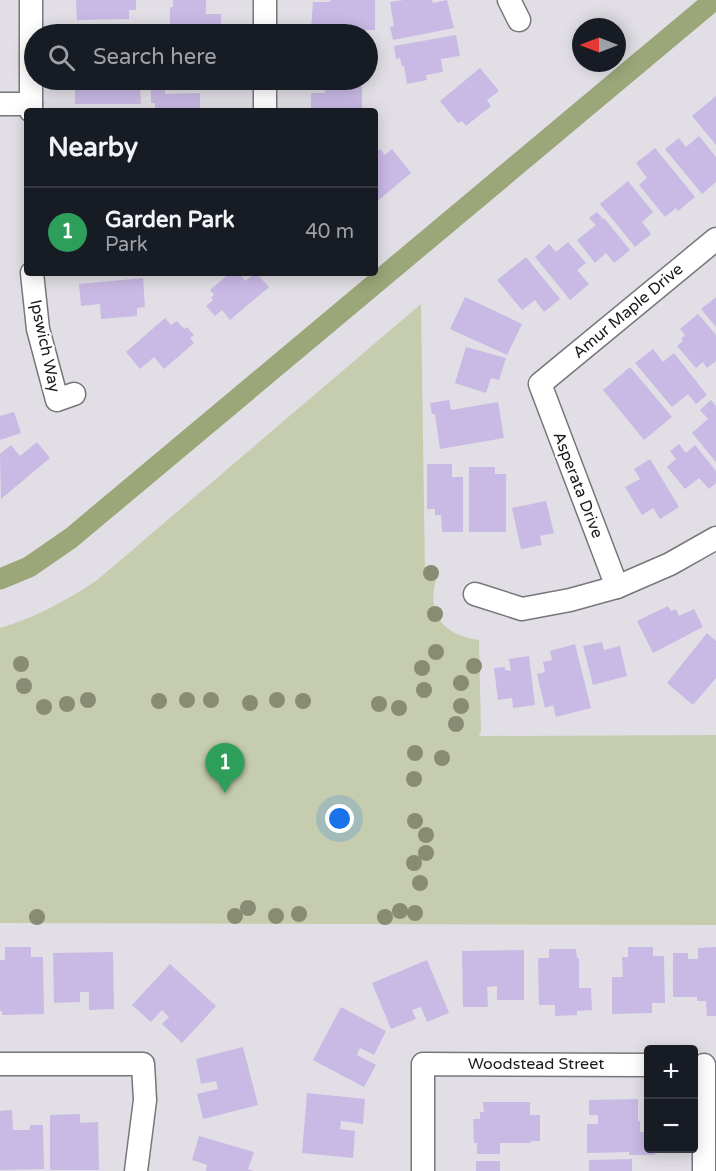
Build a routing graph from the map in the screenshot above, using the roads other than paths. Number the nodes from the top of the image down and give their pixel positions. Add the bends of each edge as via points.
1 (31, 0) edge
2 (265, 0) edge
3 (31, 24) edge
4 (265, 24) edge
5 (31, 90) edge
6 (265, 90) edge
7 (0, 104) edge
8 (31, 108) edge
9 (265, 108) edge
10 (716, 238) edge
11 (32, 276) edge
12 (540, 384) joint
13 (74, 394) dead end
14 (716, 538) edge
15 (617, 586) junction
16 (475, 594) dead end
17 (0, 1064) edge
18 (644, 1065) edge
19 (705, 1065) edge
20 (136, 1171) edge
21 (423, 1171) edge
22 (704, 1171) edge

1 - 3 street
2 - 4 street
5 - 8 street
6 - 9 street
7 - 8 street
10 - 12 street, Amur Maple Drive
11 - 13 street, Ipswich Way via 38,329 57,400
12 - 15 street, Asperata Drive
14 - 15 street via 670,564
15 - 16 street via 522,609
17 - 20 street via 143,1064 145,1100
18 - 21 street, Woodstead Street via 423,1064
19 - 22 street

